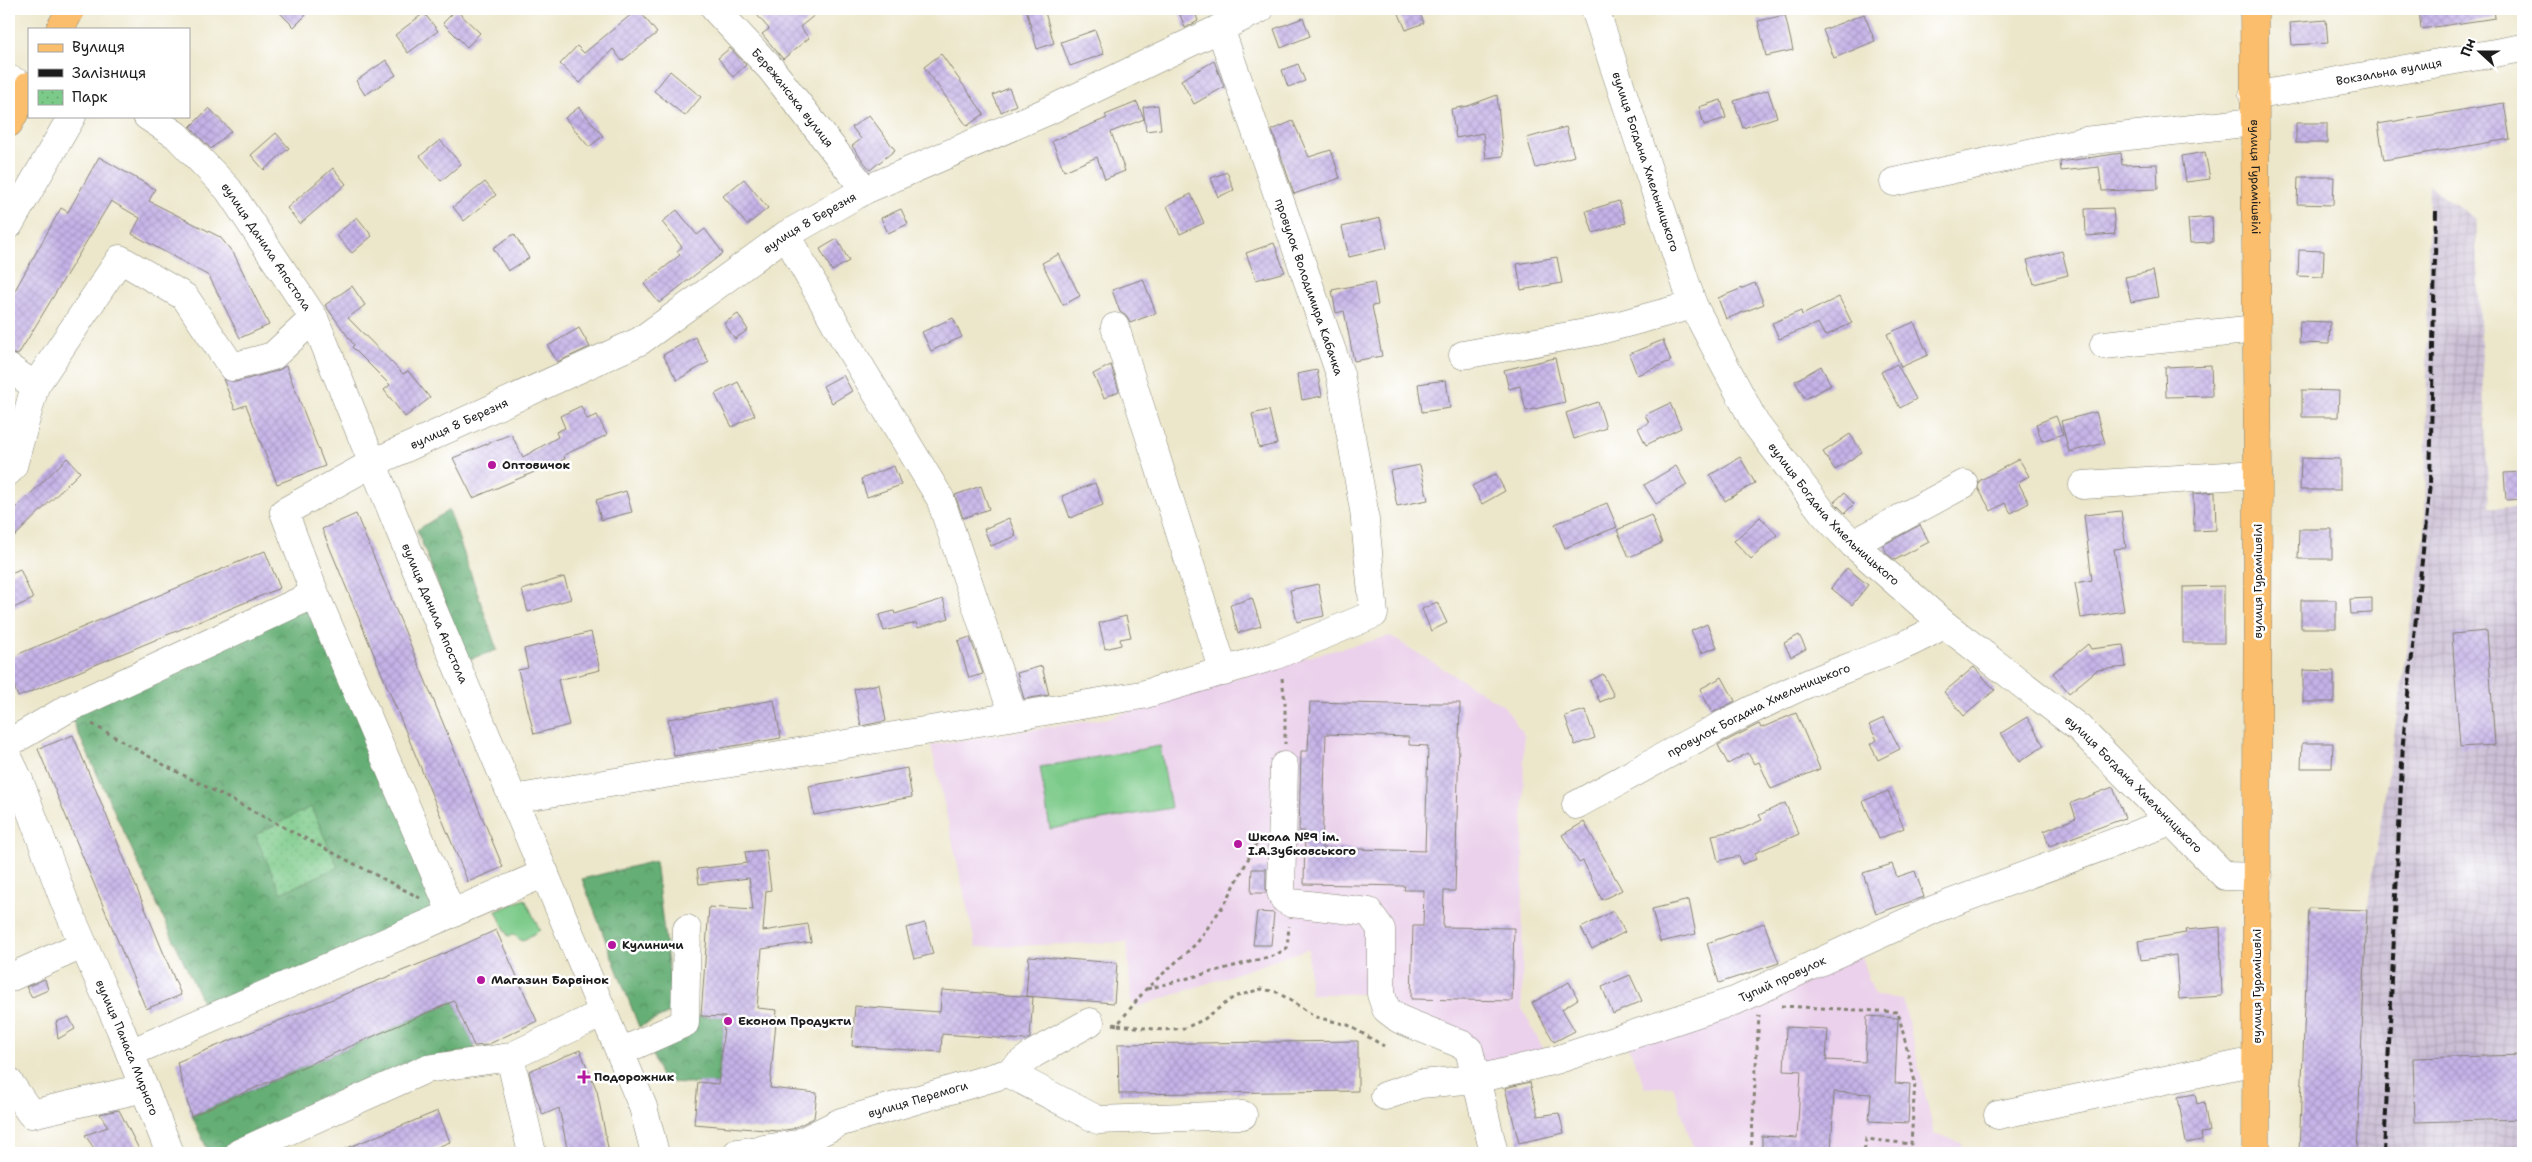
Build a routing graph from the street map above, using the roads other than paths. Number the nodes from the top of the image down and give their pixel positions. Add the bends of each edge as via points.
1 (72, 9) edge
2 (715, 9) edge
3 (1595, 9) edge
4 (2254, 9) edge
5 (1255, 10) edge
6 (61, 28) edge
7 (1220, 28) junction
8 (2523, 48) edge
9 (22, 84) edge
10 (2253, 109) junction
11 (71, 118) edge
12 (150, 118) edge
13 (9, 123) edge
14 (1894, 182) dead end
15 (865, 190) junction
16 (9, 225) edge
17 (786, 235) junction
18 (1693, 304) junction
19 (314, 318) junction
20 (1115, 327) dead end
21 (2256, 329) junction
22 (2104, 345) dead end
23 (1463, 355) dead end
24 (9, 368) edge
25 (34, 386) junction
26 (372, 463) junction
27 (9, 471) edge
28 (2258, 474) junction
29 (1964, 484) dead end
30 (2083, 485) dead end
31 (1853, 544) junction
32 (316, 594) junction
33 (1944, 624) junction
34 (1224, 672) junction
35 (1013, 715) junction
36 (9, 743) edge
37 (9, 759) edge
38 (1284, 766) road end
39 (514, 798) junction
40 (1576, 805) dead end
41 (2169, 822) junction
42 (545, 873) junction
43 (2258, 877) junction
44 (452, 914) junction
45 (687, 929) dead end
46 (82, 945) junction
47 (9, 978) edge
48 (603, 1013) junction
49 (1090, 1022) road end
50 (620, 1052) junction
51 (130, 1053) junction
52 (510, 1057) junction
53 (2256, 1061) junction
54 (1008, 1074) junction
55 (1477, 1079) junction
56 (9, 1082) edge
57 (144, 1088) junction
58 (1384, 1096) dead end
59 (1243, 1115) dead end
60 (1998, 1115) dead end
61 (170, 1153) edge
62 (239, 1153) edge
63 (532, 1153) edge
64 (655, 1153) edge
65 (738, 1153) edge
66 (1494, 1153) edge
67 (2256, 1153) edge

1 - 6 main road
2 - 15 street, Бережанська вулиця via 771,70
3 - 18 street, вулиця Богдана Хмельницького
4 - 10 main road, вулиця Гурамішвілі
5 - 7 street, вулиця 8 Березня
7 - 15 street, вулиця 8 Березня via 1048,111
7 - 34 street, провулок Володимира Кабачка via 1340,374 1364,510 1374,614 1274,656
8 - 10 street, Вокзальна вулиця
9 - 13 main road
10 - 14 street, Вокзальна вулиця
10 - 21 main road, вулиця Гурамішвілі
11 - 16 street
12 - 19 street, вулиця Данила Апостола via 176,135 228,189
15 - 17 street, вулиця 8 Березня
17 - 26 street, вулиця 8 Березня via 640,341
17 - 35 street via 848,346 940,498
18 - 23 street via 1597,332
18 - 31 street, вулиця Богдана Хмельницького via 1755,423 1824,514
19 - 25 street via 272,356 232,367 186,297 120,259
19 - 26 street, вулиця Данила Апостола
20 - 34 street
21 - 22 street
21 - 28 main road, вулиця Гурамішвілі
24 - 25 street
25 - 27 street
26 - 32 street, вулиця 8 Березня via 284,512
26 - 39 street, вулиця Данила Апостола
28 - 30 street
28 - 43 main road, вулиця Гурамішвілі
29 - 31 street
31 - 33 street, вулиця Богдана Хмельницького
32 - 36 street via 67,709
32 - 44 street
33 - 40 street, провулок Богдана Хмельницького via 1921,639 1793,690 1696,738
33 - 41 street, вулиця Богдана Хмельницького via 2079,728
34 - 35 street via 1142,695
35 - 39 street
37 - 46 street, вулиця Панаса Мирного
38 - 55 street via 1281,892 1284,899 1291,903 1369,912 1381,929 1381,994 1386,1008 1399,1019 1463,1045 1468,1050
39 - 42 street, вулиця Данила Апостола
41 - 43 street, вулиця Богдана Хмельницького via 2225,876
41 - 55 street, Тупий провулок via 1935,909 1737,1000 1556,1060
42 - 44 street
42 - 48 street, вулиця Данила Апостола
43 - 53 main road, вулиця Гурамішвілі
44 - 51 street
45 - 50 street via 686,1023
46 - 47 street
46 - 51 street, вулиця Панаса Мирного
48 - 50 street, вулиця Данила Апостола
48 - 52 street
49 - 54 street, вулиця Перемоги via 1033,1054
50 - 64 street, вулиця Данила Апостола via 643,1107
51 - 57 street, вулиця Панаса Мирного
52 - 62 street via 426,1069
52 - 63 street
53 - 60 street
53 - 67 main road, вулиця Гурамішвілі
54 - 59 street via 1098,1120
54 - 65 street, вулиця Перемоги via 841,1122 797,1144
55 - 58 street, Тупий провулок via 1420,1084
55 - 66 street
56 - 57 street via 31,1114
57 - 61 street, вулиця Панаса Мирного

